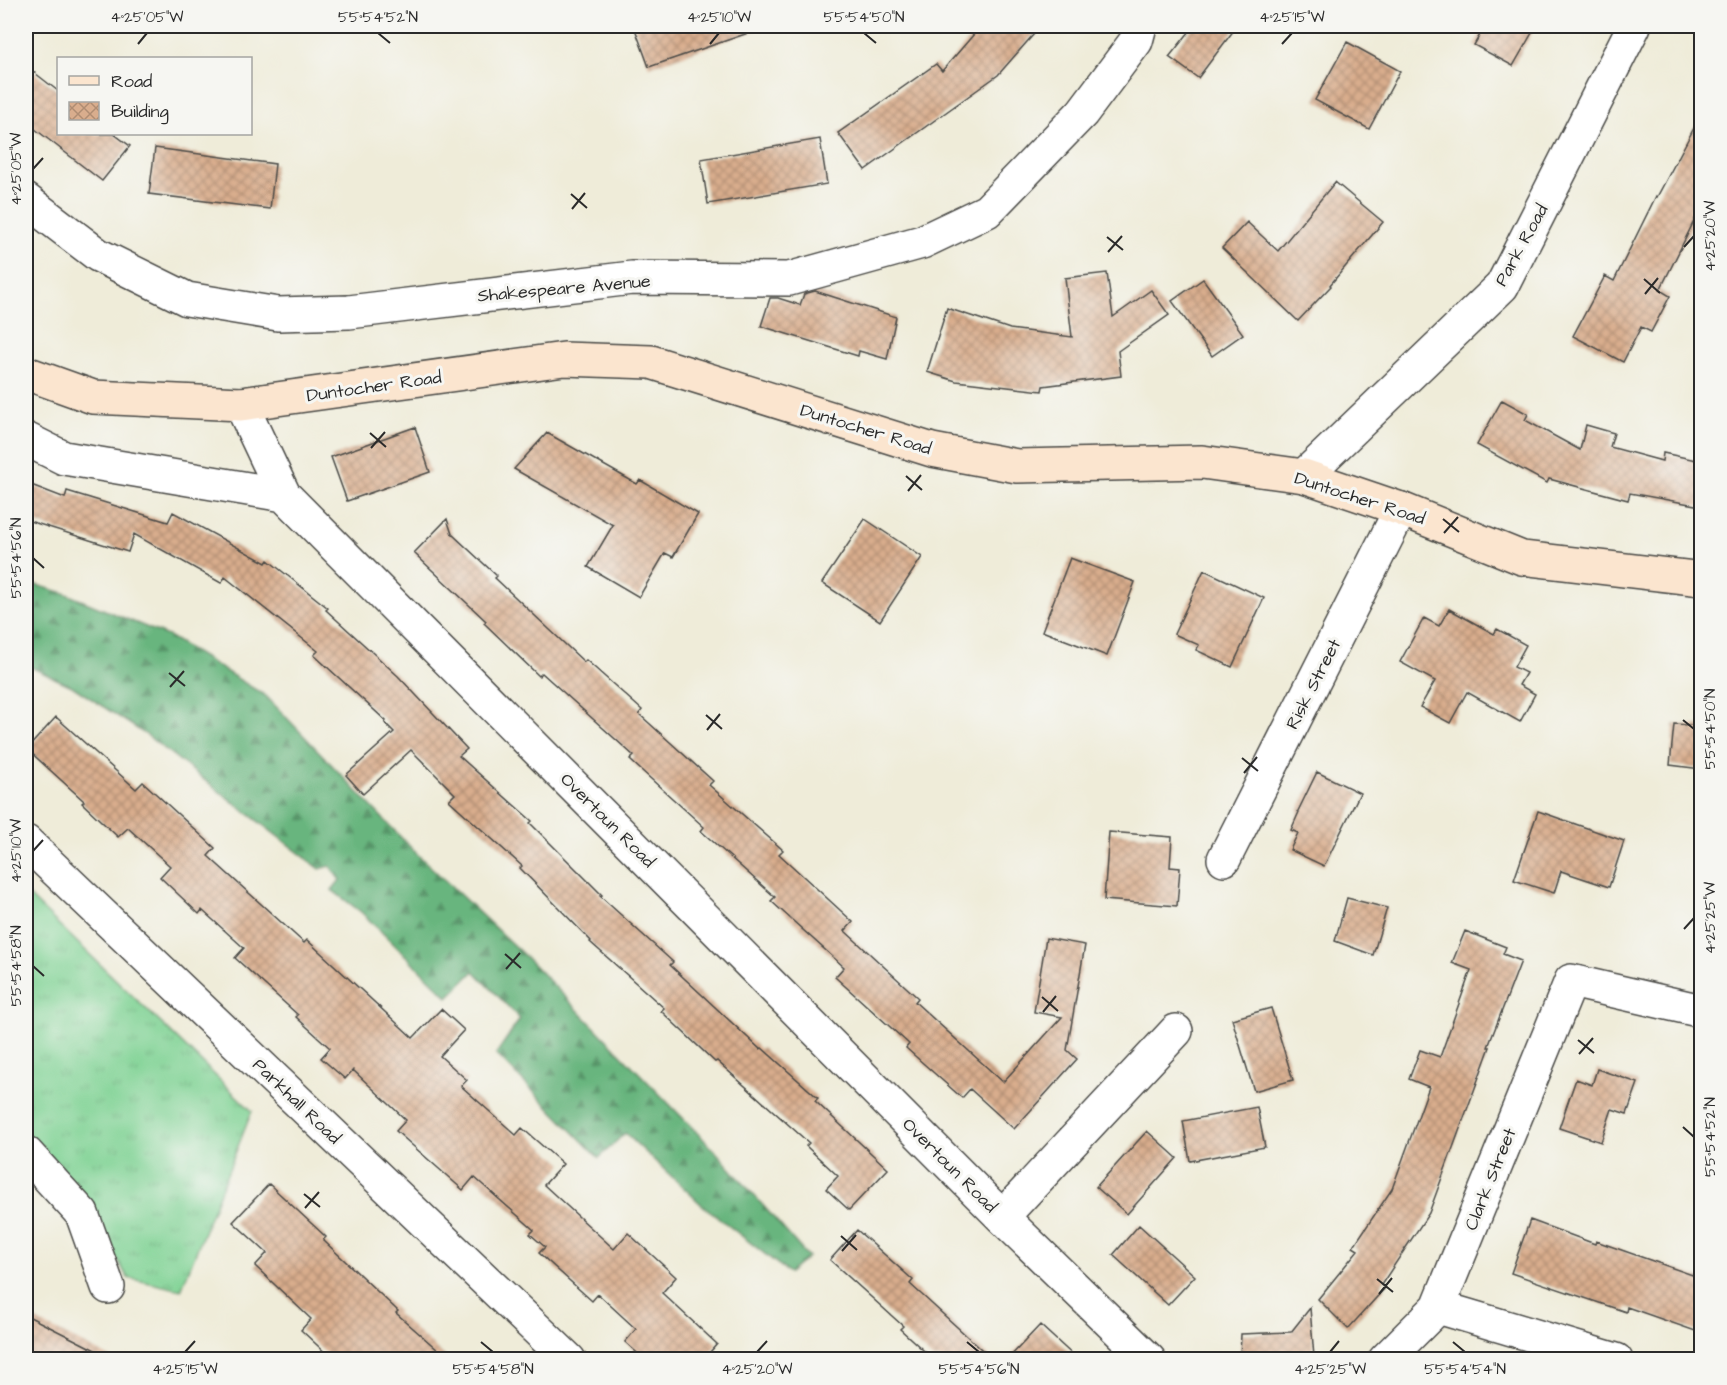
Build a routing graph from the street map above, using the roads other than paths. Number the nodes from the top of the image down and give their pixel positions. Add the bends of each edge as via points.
1 (1140, 26) edge
2 (1634, 26) edge
3 (26, 200) edge
4 (26, 373) edge
5 (241, 404) junction
6 (26, 439) edge
7 (1304, 476) junction
8 (284, 495) junction
9 (1401, 509) junction
10 (1701, 579) edge
11 (26, 842) edge
12 (1224, 859) dead end
13 (1701, 1011) edge
14 (1176, 1031) dead end
15 (26, 1153) edge
16 (1002, 1217) junction
17 (108, 1287) dead end
18 (1438, 1307) junction
19 (569, 1359) edge
20 (1149, 1359) edge
21 (1385, 1359) edge
22 (1616, 1359) edge

1 - 3 street, Shakespeare Avenue via 1136,41 1082,113 987,211 922,242 789,279 632,278 349,312 279,314 187,299 98,255
2 - 7 street, Park Road via 1502,286
4 - 5 main road, Duntocher Road via 93,397
5 - 7 main road, Duntocher Road via 564,359 651,362 932,450 1017,466 1202,462
5 - 8 street, Overtoun Road
6 - 8 street via 64,458
7 - 9 main road, Duntocher Road
8 - 16 street, Overtoun Road
9 - 10 main road, Duntocher Road via 1522,558
9 - 12 street, Risk Street
11 - 19 street, Parkhall Road
13 - 18 street, Clark Street via 1571,981
14 - 16 street, Overtoun Road
15 - 17 street via 82,1214
16 - 20 street, Overtoun Road
18 - 21 street, Clark Street
18 - 22 street

